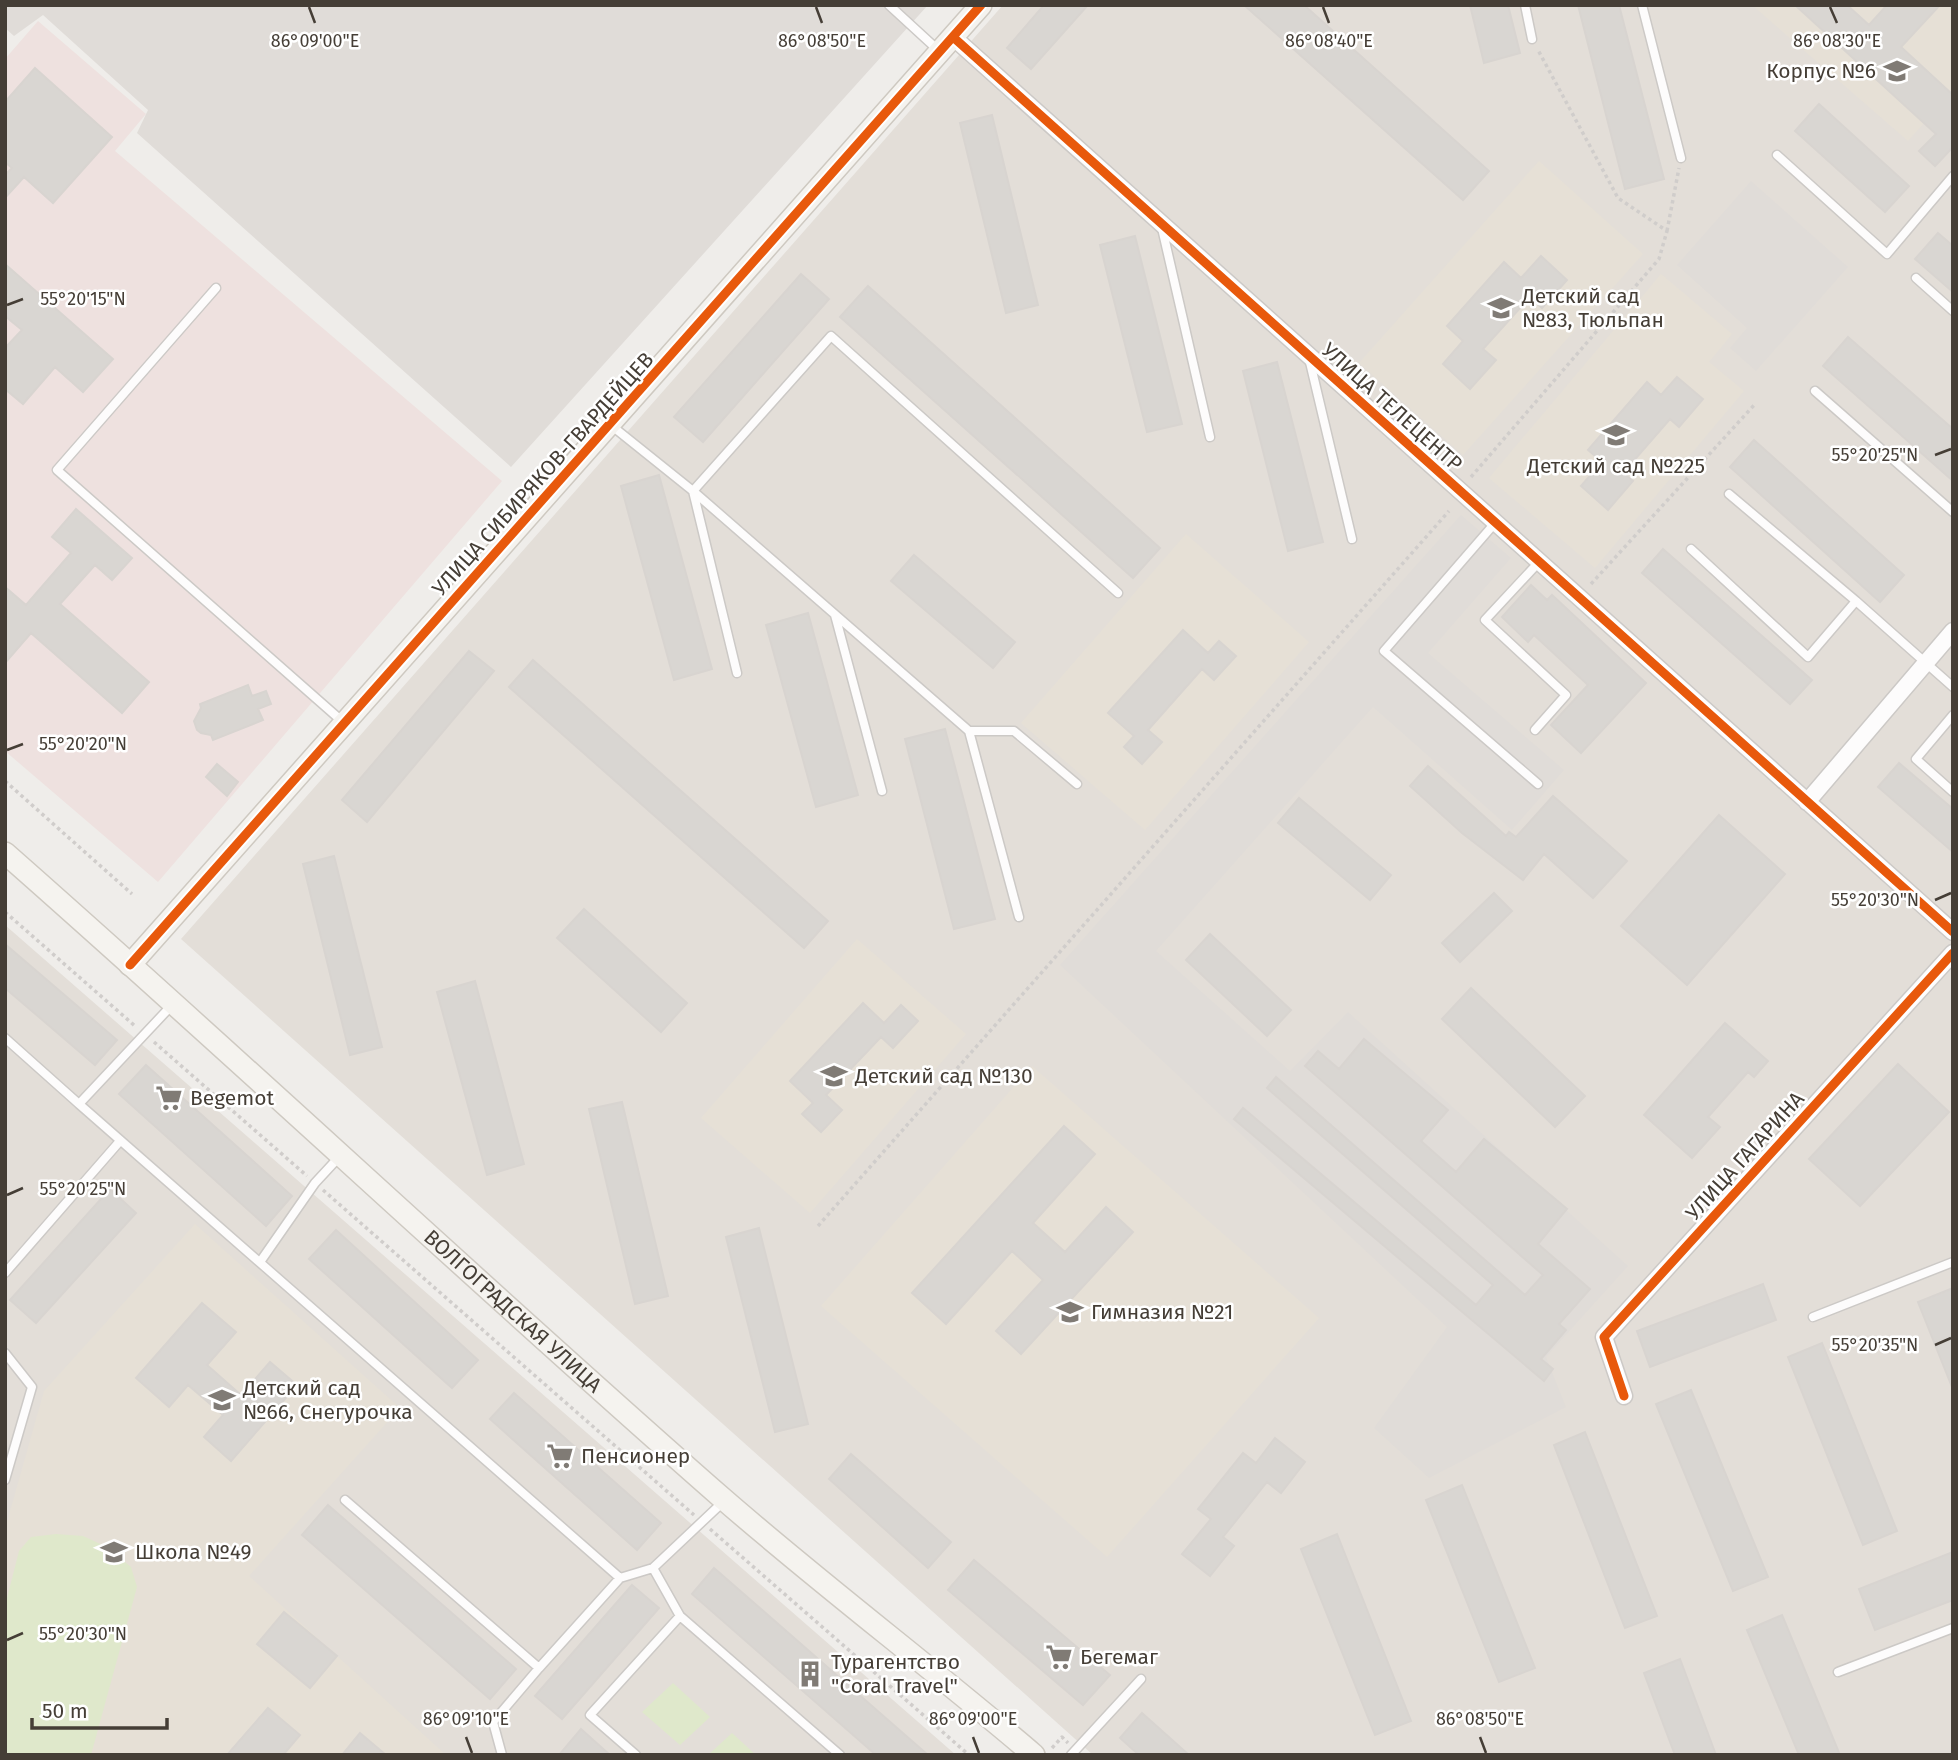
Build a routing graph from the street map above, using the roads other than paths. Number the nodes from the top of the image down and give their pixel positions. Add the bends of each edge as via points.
1 (888, 5) edge
2 (981, 5) edge
3 (1525, 5) edge
4 (1642, 5) edge
5 (1532, 39) road end
6 (946, 45) junction
7 (1777, 155) dead end
8 (1681, 158) road end
9 (1953, 176) edge
10 (1160, 223) junction
11 (1916, 278) dead end
12 (216, 288) dead end
13 (1953, 311) edge
14 (1308, 355) junction
15 (1815, 391) dead end
16 (610, 424) junction
17 (1210, 436) dead end
18 (693, 491) junction
19 (1729, 494) dead end
20 (1953, 512) edge
21 (1495, 523) junction
22 (1352, 539) dead end
23 (1691, 549) dead end
24 (1539, 562) junction
25 (1118, 593) dead end
26 (1856, 601) junction
27 (835, 614) junction
28 (1953, 631) edge
29 (1926, 662) junction
30 (737, 673) dead end
31 (1953, 687) edge
32 (1953, 715) edge
33 (345, 724) junction
34 (1535, 730) dead end
35 (969, 731) junction
36 (1077, 784) dead end
37 (1538, 784) dead end
38 (883, 791) dead end
39 (1953, 792) edge
40 (1807, 802) junction
41 (5, 853) edge
42 (1019, 917) dead end
43 (1953, 932) edge
44 (1953, 953) edge
45 (130, 965) junction
46 (174, 1002) junction
47 (5, 1038) edge
48 (79, 1104) junction
49 (120, 1141) junction
50 (340, 1156) junction
51 (260, 1262) junction
52 (1953, 1262) edge
53 (5, 1273) edge
54 (1813, 1317) dead end
55 (5, 1353) edge
56 (1624, 1396) dead end
57 (5, 1480) edge
58 (345, 1500) dead end
59 (725, 1500) junction
60 (653, 1568) junction
61 (620, 1578) junction
62 (680, 1616) junction
63 (1953, 1628) edge
64 (539, 1668) junction
65 (1838, 1672) dead end
66 (1141, 1679) dead end
67 (1024, 1751) edge
68 (502, 1755) edge
69 (636, 1755) edge
70 (839, 1755) edge
71 (1071, 1755) edge

1 - 6 lane
2 - 6 main road, УЛИЦА СИБИРЯКОВ-ГВАРДЕЙЦЕВ
3 - 5 lane
4 - 8 lane
6 - 10 street, УЛИЦА ТЕЛЕЦЕНТР
6 - 16 main road, УЛИЦА СИБИРЯКОВ-ГВАРДЕЙЦЕВ
7 - 9 lane via 1887,254
10 - 14 street, УЛИЦА ТЕЛЕЦЕНТР
10 - 17 lane
11 - 13 lane
12 - 33 lane via 57,470
14 - 21 street, УЛИЦА ТЕЛЕЦЕНТР
14 - 22 lane
15 - 20 lane
16 - 18 lane
16 - 33 main road, УЛИЦА СИБИРЯКОВ-ГВАРДЕЙЦЕВ
18 - 25 lane via 831,336
18 - 27 lane
18 - 30 lane
19 - 26 lane
21 - 24 street, УЛИЦА ТЕЛЕЦЕНТР
21 - 37 lane via 1384,651
23 - 26 lane via 1808,657
24 - 34 lane via 1485,621 1566,695
24 - 40 street, УЛИЦА ТЕЛЕЦЕНТР
26 - 29 lane
27 - 35 lane
27 - 38 lane
28 - 29 street
29 - 31 lane
29 - 40 street
32 - 39 lane via 1916,759
33 - 45 main road, УЛИЦА СИБИРЯКОВ-ГВАРДЕЙЦЕВ
35 - 36 lane via 1014,731
35 - 42 lane
40 - 43 street
41 - 45 main road, ВОЛГОГРАДСКАЯ УЛИЦА
44 - 56 street, УЛИЦА ГАГАРИНА via 1604,1337
45 - 46 main road, ВОЛГОГРАДСКАЯ УЛИЦА
46 - 48 lane
46 - 50 main road, ВОЛГОГРАДСКАЯ УЛИЦА
47 - 48 lane
48 - 49 lane
49 - 51 lane
49 - 53 lane
50 - 51 lane via 315,1183
50 - 59 main road, ВОЛГОГРАДСКАЯ УЛИЦА
51 - 61 lane
52 - 54 lane
55 - 57 lane via 32,1387
58 - 64 lane
59 - 60 lane
59 - 67 main road, ВОЛГОГРАДСКАЯ УЛИЦА
60 - 61 lane
60 - 62 lane
61 - 64 lane
62 - 69 lane via 590,1715
62 - 70 lane
63 - 65 lane
64 - 68 lane via 494,1722
66 - 71 lane

